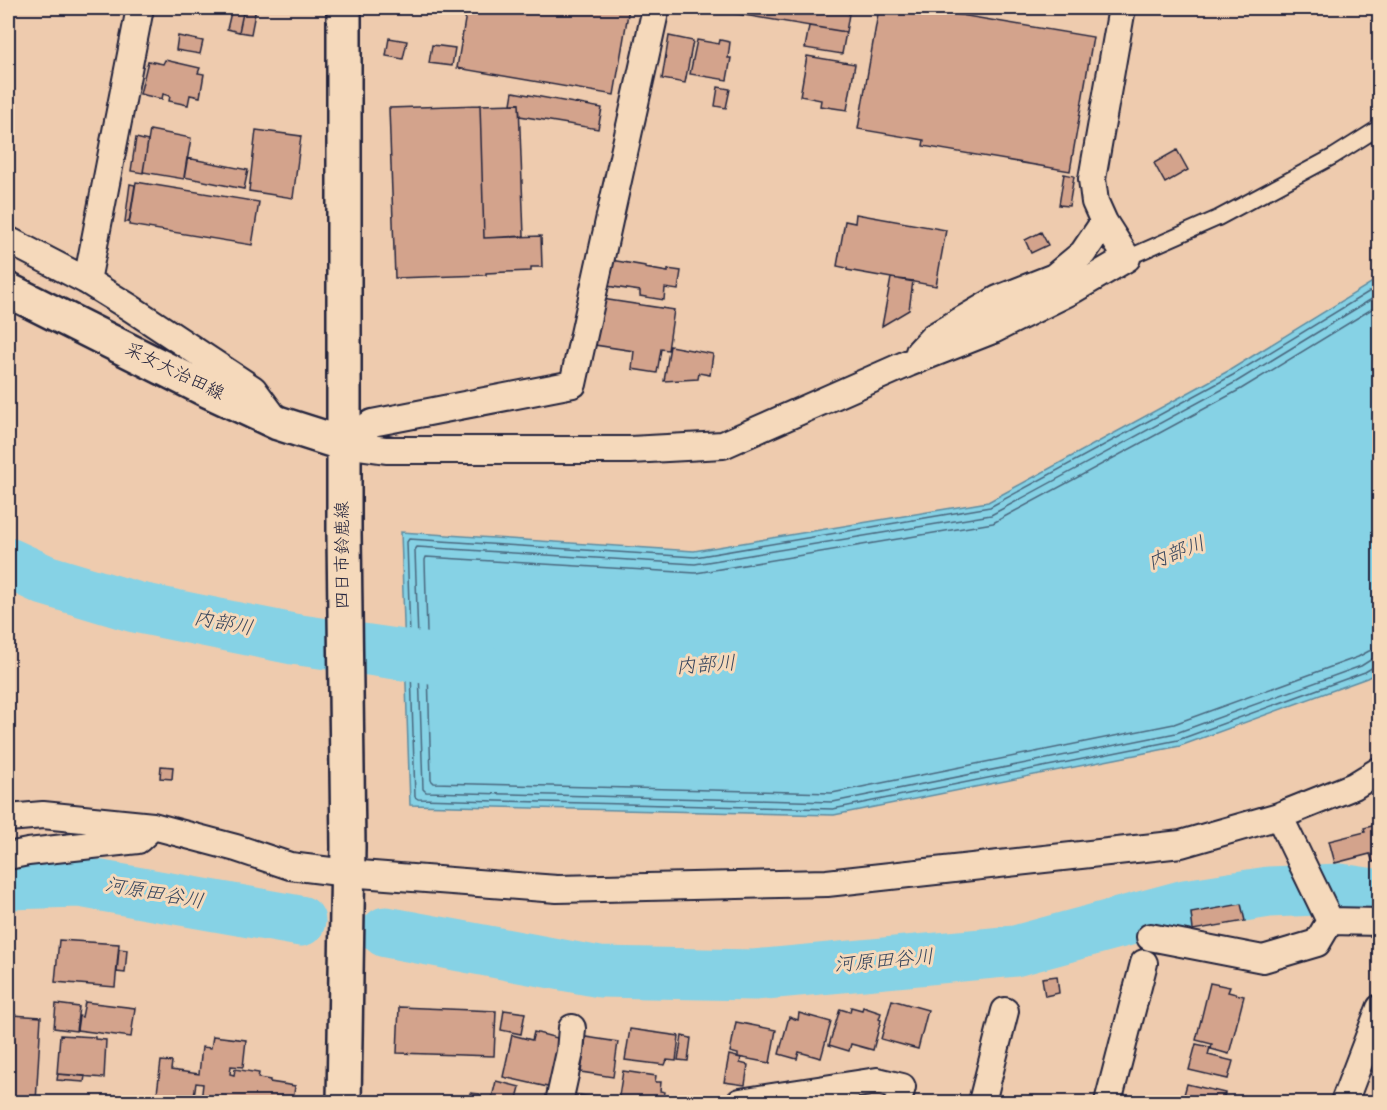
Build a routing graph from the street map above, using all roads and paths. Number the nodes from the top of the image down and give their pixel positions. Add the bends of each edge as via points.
1 (140, 8) edge
2 (344, 8) edge
3 (656, 8) edge
4 (1122, 8) edge
5 (1380, 127) edge
6 (1104, 222) junction
7 (8, 240) edge
8 (1127, 258) junction
9 (87, 281) junction
10 (8, 290) edge
11 (909, 363) junction
12 (278, 423) junction
13 (344, 444) junction
14 (1380, 770) edge
15 (1279, 816) junction
16 (8, 818) edge
17 (153, 826) junction
18 (8, 856) edge
19 (347, 860) junction
20 (1324, 910) junction
21 (1380, 922) edge
22 (1150, 938) dead end
23 (1143, 963) dead end
24 (1380, 1008) edge
25 (1005, 1011) dead end
26 (572, 1028) dead end
27 (344, 1102) edge
28 (559, 1102) edge
29 (740, 1102) edge
30 (898, 1102) edge
31 (982, 1102) edge
32 (1108, 1102) edge
33 (1344, 1102) edge

1 - 9 street
2 - 13 main road, 四日市鈴鹿線
3 - 13 street via 573,384 372,423
4 - 6 street via 1092,179 1095,202
5 - 8 lane via 1218,218
6 - 8 street
6 - 11 street via 1083,253 1054,277 998,299 933,337
7 - 9 street
8 - 11 street via 993,330
9 - 12 street via 253,389
10 - 12 main road, 采女大治田線
11 - 13 street via 723,445 630,450 386,450
12 - 13 main road, 采女大治田線
13 - 19 main road, 四日市鈴鹿線
14 - 15 street via 1354,786
15 - 19 street via 1181,844 827,883 557,889
15 - 20 street
16 - 17 street via 43,815
17 - 18 street via 138,840
17 - 19 street via 290,866
19 - 27 main road, 四日市鈴鹿線
20 - 21 street
20 - 22 street via 1317,943 1263,959
23 - 32 street
24 - 33 street
25 - 31 street
26 - 28 street
29 - 30 street via 877,1081 902,1087

